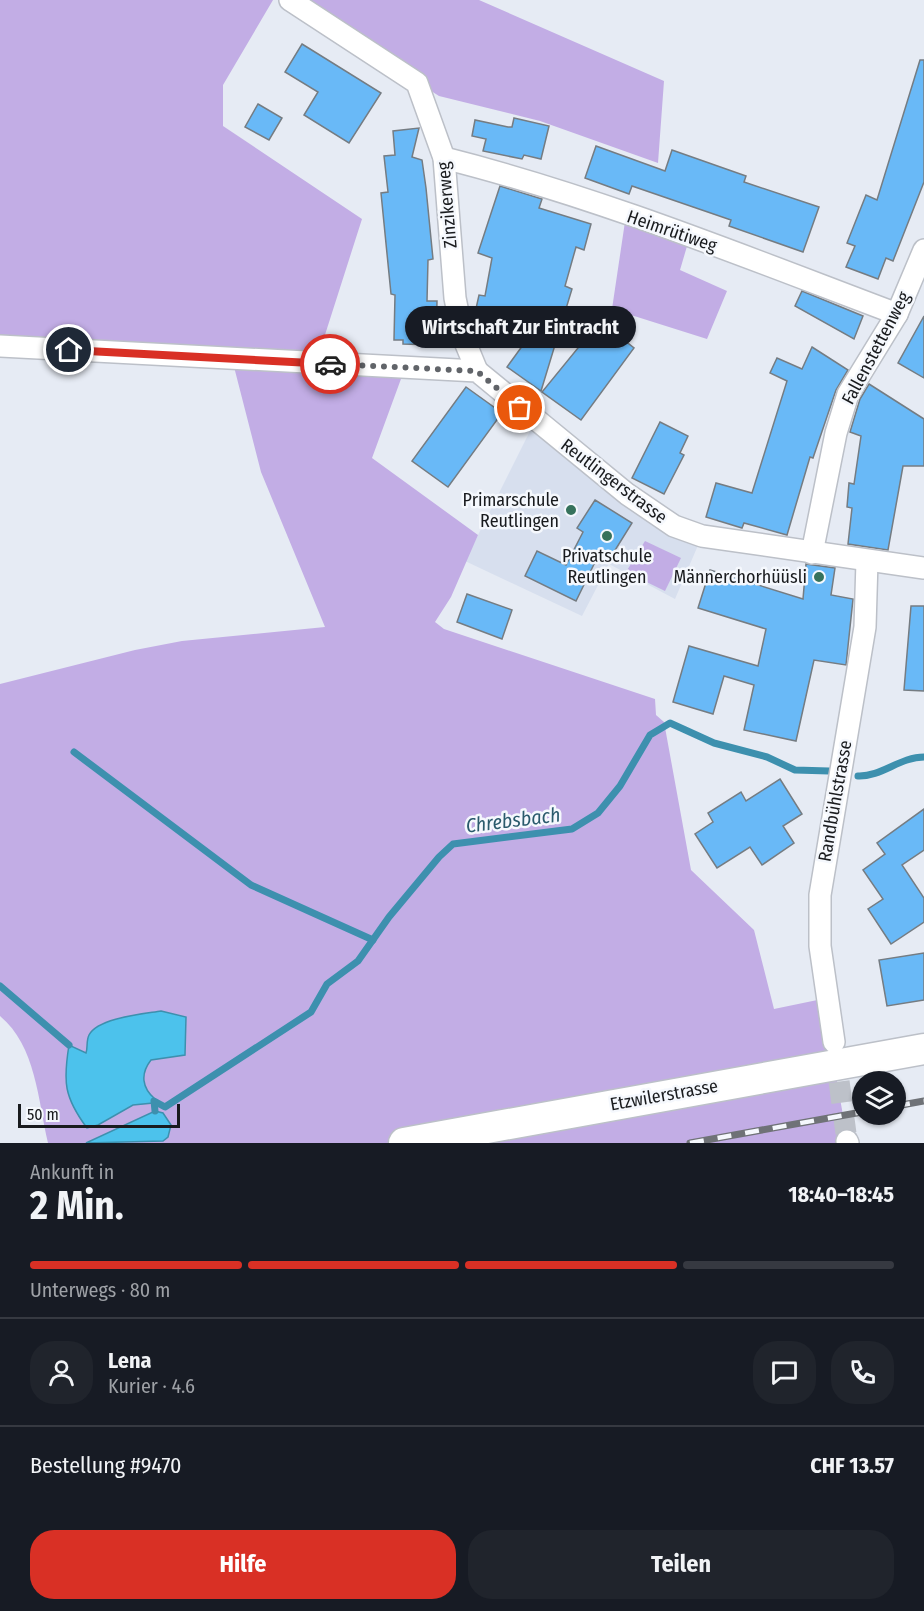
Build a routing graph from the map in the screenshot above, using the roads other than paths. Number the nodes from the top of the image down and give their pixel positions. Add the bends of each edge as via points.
1 (290, 0) edge
2 (444, 158) junction
3 (924, 250) edge
4 (897, 314) junction
5 (0, 346) edge
6 (477, 371) junction
7 (812, 553) junction
8 (867, 561) junction
9 (924, 568) edge
10 (834, 1042) tunnel mouth
11 (924, 1048) edge
12 (404, 1143) edge

1 - 2 street, Zinzikerweg via 417,82
2 - 4 street, Heimrütiweg via 515,176 690,236
2 - 6 street, Zinzikerweg via 454,298 463,337
3 - 4 street, Fallenstettenweg
4 - 7 street, Fallenstettenweg via 848,394
5 - 6 street
6 - 7 street, Reutlingerstrasse via 627,494 674,526 702,536
7 - 8 street, Reutlingerstrasse
8 - 9 street, Reutlingerstrasse
8 - 10 street, Randbühlstrasse via 865,627 820,895 820,946
11 - 12 main road, Etzwilerstrasse

